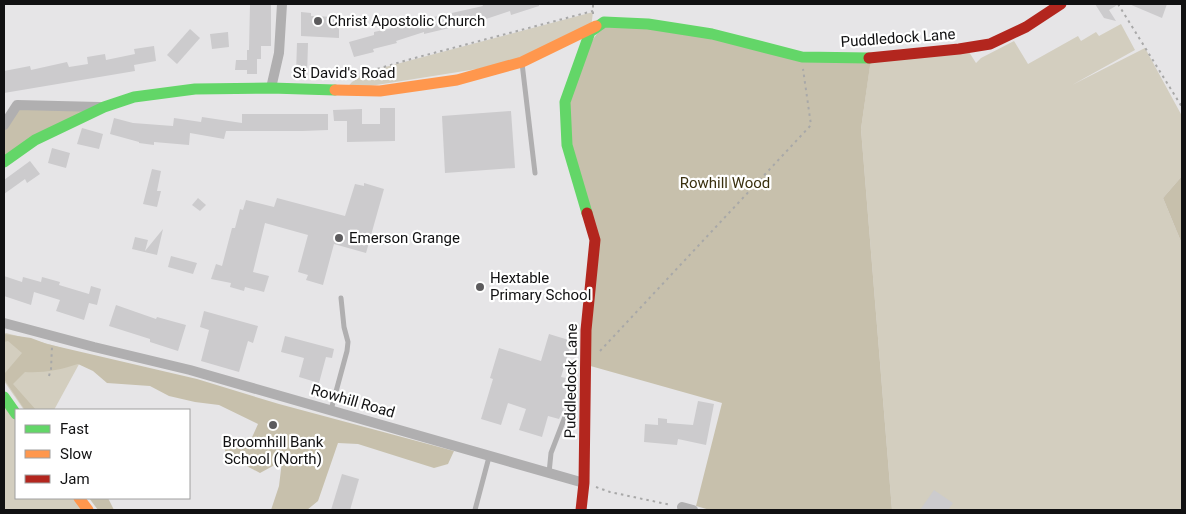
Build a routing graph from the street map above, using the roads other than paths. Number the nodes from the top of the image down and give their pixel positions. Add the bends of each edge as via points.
1 (282, 4) edge
2 (1061, 4) edge
3 (604, 22) junction
4 (522, 62) junction
5 (271, 88) junction
6 (104, 107) junction
7 (4, 125) edge
8 (4, 162) edge
9 (535, 173) dead end
10 (341, 298) dead end
11 (4, 323) edge
12 (4, 397) edge
13 (568, 409) dead end
14 (331, 410) junction
15 (15, 413) edge
16 (489, 456) junction
17 (549, 474) junction
18 (584, 483) junction
19 (80, 499) edge
20 (682, 507) road end
21 (88, 510) edge
22 (475, 510) edge
23 (581, 510) edge
24 (694, 510) edge

1 - 5 street via 279,52
2 - 3 street, Puddledock Lane via 990,44 871,58 802,57 712,34 648,24
3 - 4 street, St David's Road
3 - 18 street, Puddledock Lane via 590,32 565,102 567,145 595,240 586,330
4 - 5 street, St David's Road via 457,80 380,91
4 - 9 lane
5 - 6 street, St David's Road via 195,89 134,97
6 - 7 street, St David's Road via 17,105
6 - 8 street, St David's Road via 35,140
10 - 14 lane via 348,342
11 - 14 street, Rowhill Road
12 - 15 street
13 - 17 lane via 551,452
14 - 16 street, Rowhill Road
16 - 17 street, Rowhill Road
16 - 22 lane
17 - 18 street, Rowhill Road
18 - 23 street, Puddledock Lane
19 - 21 street
20 - 24 street

